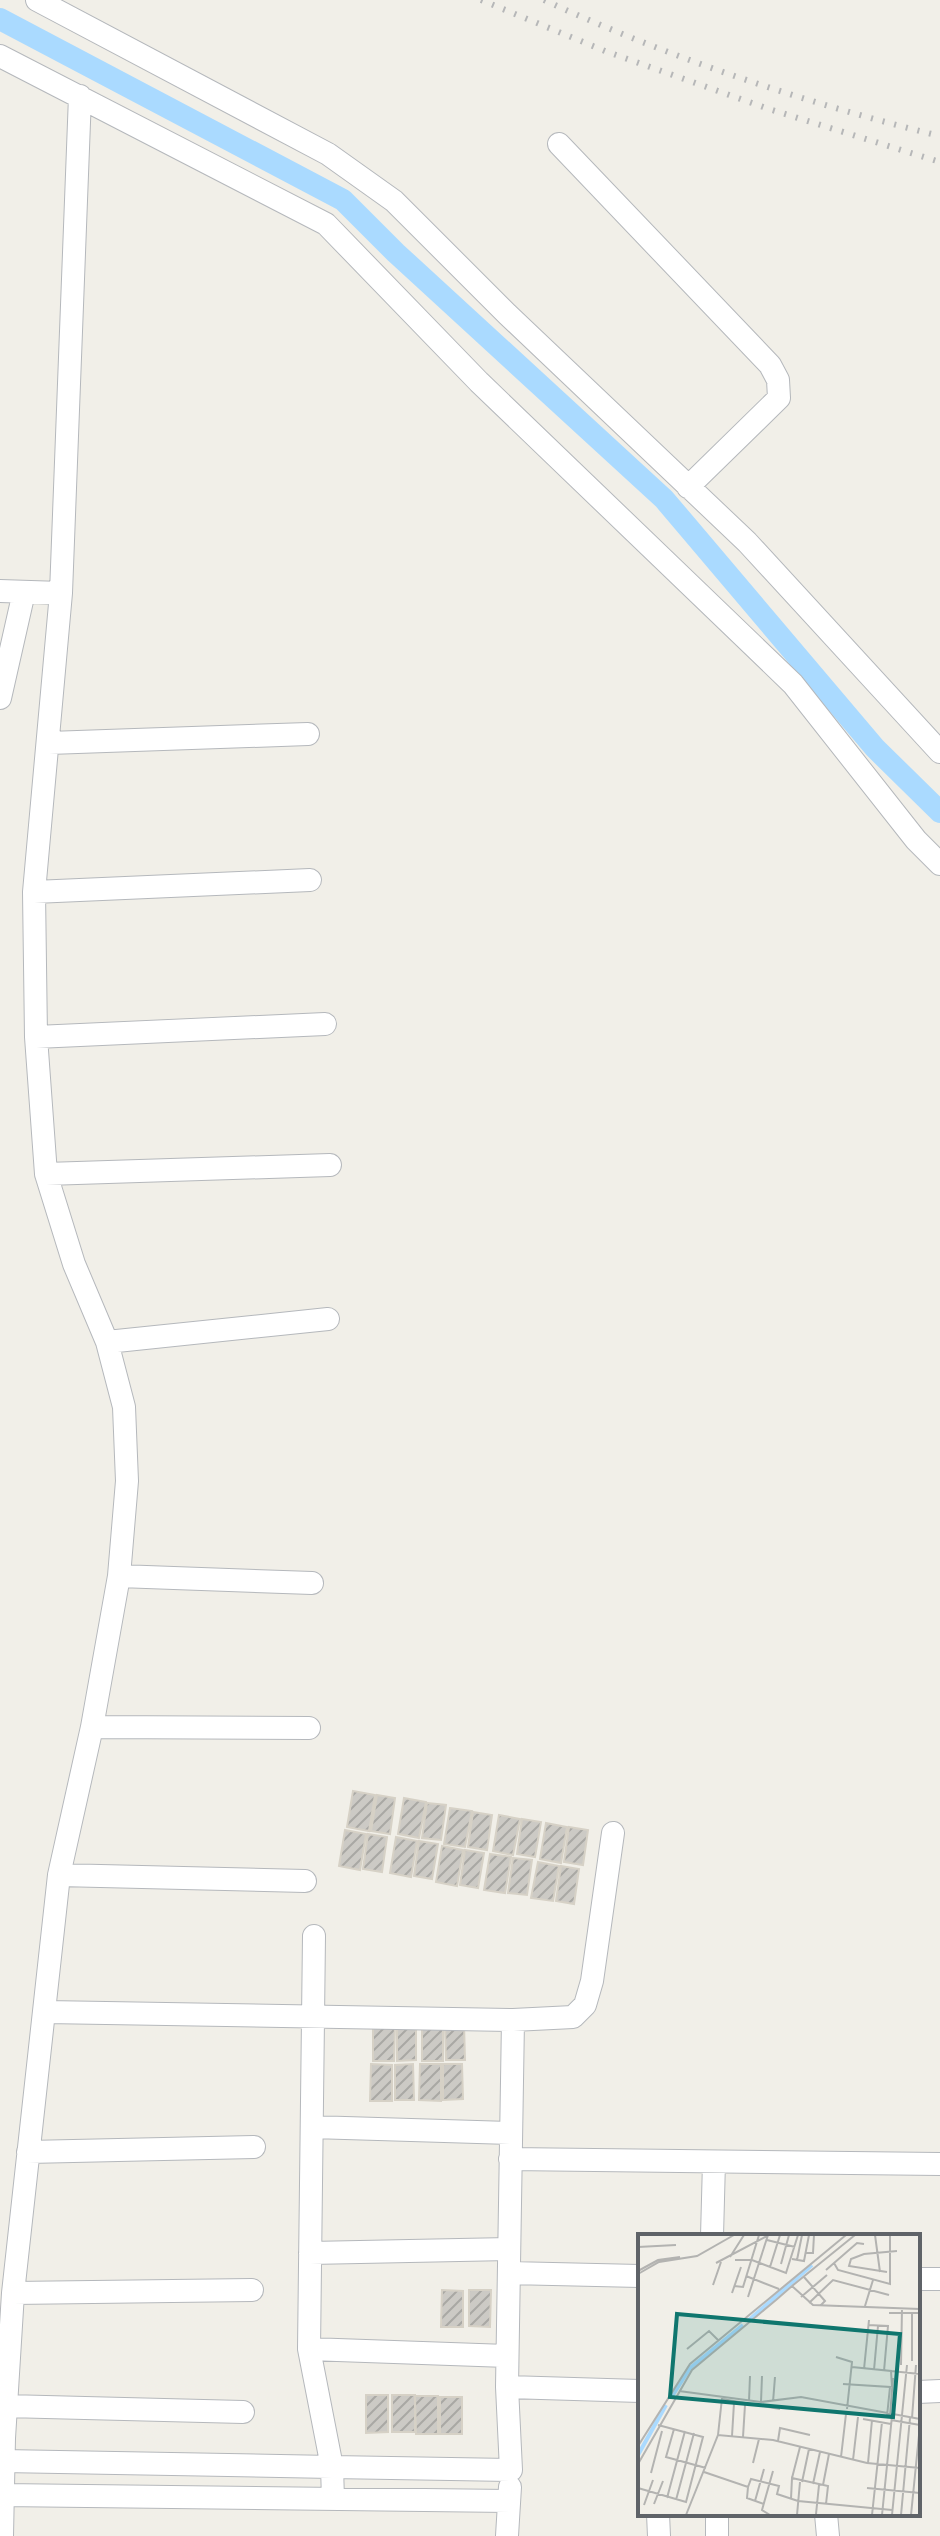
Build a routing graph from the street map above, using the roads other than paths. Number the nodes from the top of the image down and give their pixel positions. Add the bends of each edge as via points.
1 (37, 0) edge
2 (0, 56) edge
3 (80, 96) junction
4 (559, 144) dead end
5 (688, 487) junction
6 (0, 591) edge
7 (42, 592) junction
8 (0, 698) edge
9 (308, 734) dead end
10 (49, 743) junction
11 (940, 752) edge
12 (940, 864) edge
13 (310, 880) dead end
14 (34, 892) junction
15 (325, 1024) dead end
16 (36, 1037) junction
17 (330, 1165) dead end
18 (46, 1174) junction
19 (328, 1319) dead end
20 (107, 1342) junction
21 (119, 1576) junction
22 (312, 1583) dead end
23 (92, 1727) junction
24 (309, 1728) dead end
25 (613, 1833) dead end
26 (59, 1875) junction
27 (305, 1881) dead end
28 (314, 1936) dead end
29 (46, 2012) junction
30 (313, 2016) junction
31 (513, 2020) junction
32 (312, 2127) junction
33 (511, 2133) junction
34 (254, 2147) dead end
35 (28, 2152) junction
36 (510, 2159) junction
37 (714, 2162) junction
38 (940, 2164) edge
39 (712, 2234) edge
40 (509, 2249) junction
41 (310, 2253) junction
42 (509, 2273) junction
43 (638, 2276) edge
44 (252, 2290) dead end
45 (13, 2293) junction
46 (309, 2349) junction
47 (507, 2356) junction
48 (507, 2387) junction
49 (638, 2391) edge
50 (940, 2391) edge
51 (920, 2392) edge
52 (6, 2406) junction
53 (243, 2412) dead end
54 (3, 2461) junction
55 (332, 2467) junction
56 (511, 2470) junction
57 (2, 2495) junction
58 (333, 2499) junction
59 (509, 2501) junction
60 (658, 2516) edge
61 (826, 2516) edge
62 (1, 2525) edge
63 (507, 2536) edge
64 (659, 2536) edge
65 (828, 2536) edge

1 - 5 street via 328,154 394,201
2 - 3 street
3 - 7 street
3 - 12 street via 326,224 479,382 793,684
4 - 5 street via 770,365 778,380 779,398
5 - 11 street via 747,542
6 - 7 street
7 - 8 street
7 - 10 street
9 - 10 street
10 - 14 street
13 - 14 street
14 - 16 street
15 - 16 street
16 - 18 street
17 - 18 street
18 - 20 street via 74,1264
19 - 20 street
20 - 21 street via 124,1407 127,1481
21 - 22 street
21 - 23 street
23 - 24 street
23 - 26 street
25 - 31 street via 585,2005 573,2017
26 - 27 street
26 - 29 street
28 - 30 street
29 - 30 street
29 - 35 street
30 - 31 street
30 - 32 street
31 - 33 street
32 - 33 street
32 - 41 street
33 - 36 street
34 - 35 street
35 - 45 street
36 - 37 street
36 - 40 street
37 - 38 street
37 - 39 street
40 - 41 street
40 - 42 street
41 - 46 street
42 - 43 street
42 - 47 street
44 - 45 street
45 - 52 street
46 - 47 street
46 - 55 street
47 - 48 street
48 - 49 street
48 - 56 street
50 - 51 street
52 - 53 street
52 - 54 street
54 - 55 street
54 - 57 street
55 - 56 street
55 - 58 street
56 - 59 street
57 - 58 street
57 - 62 street
58 - 59 street
59 - 63 street
60 - 64 street
61 - 65 street

